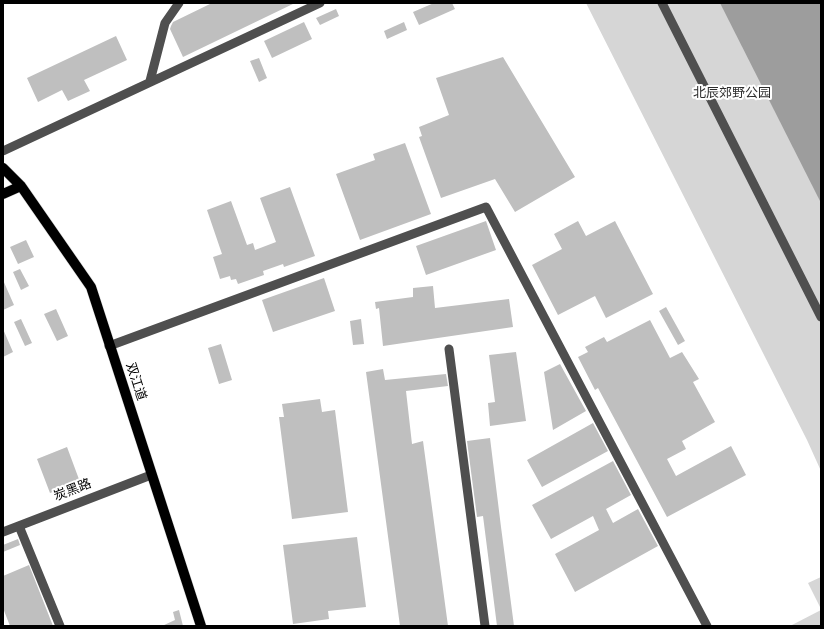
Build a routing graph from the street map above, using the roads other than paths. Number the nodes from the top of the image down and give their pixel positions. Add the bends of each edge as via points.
1 (179, 3) edge
2 (320, 3) edge
3 (662, 3) edge
4 (150, 81) junction
5 (3, 151) edge
6 (3, 168) edge
7 (20, 186) junction
8 (3, 194) edge
9 (821, 317) edge
10 (109, 346) junction
11 (449, 350) dead end
12 (151, 475) junction
13 (19, 526) junction
14 (3, 532) edge
15 (60, 626) edge
16 (201, 626) edge
17 (485, 626) edge
18 (707, 626) edge

1 - 4 street via 165,23
2 - 4 street
3 - 9 street
4 - 5 street
6 - 7 main road, 双江道
7 - 8 main road
7 - 10 main road, 双江道 via 91,287
10 - 12 main road, 双江道
10 - 18 street via 486,207
11 - 17 street
12 - 13 street, 炭黑路
12 - 16 main road, 双江道
13 - 14 street, 炭黑路
13 - 15 street

